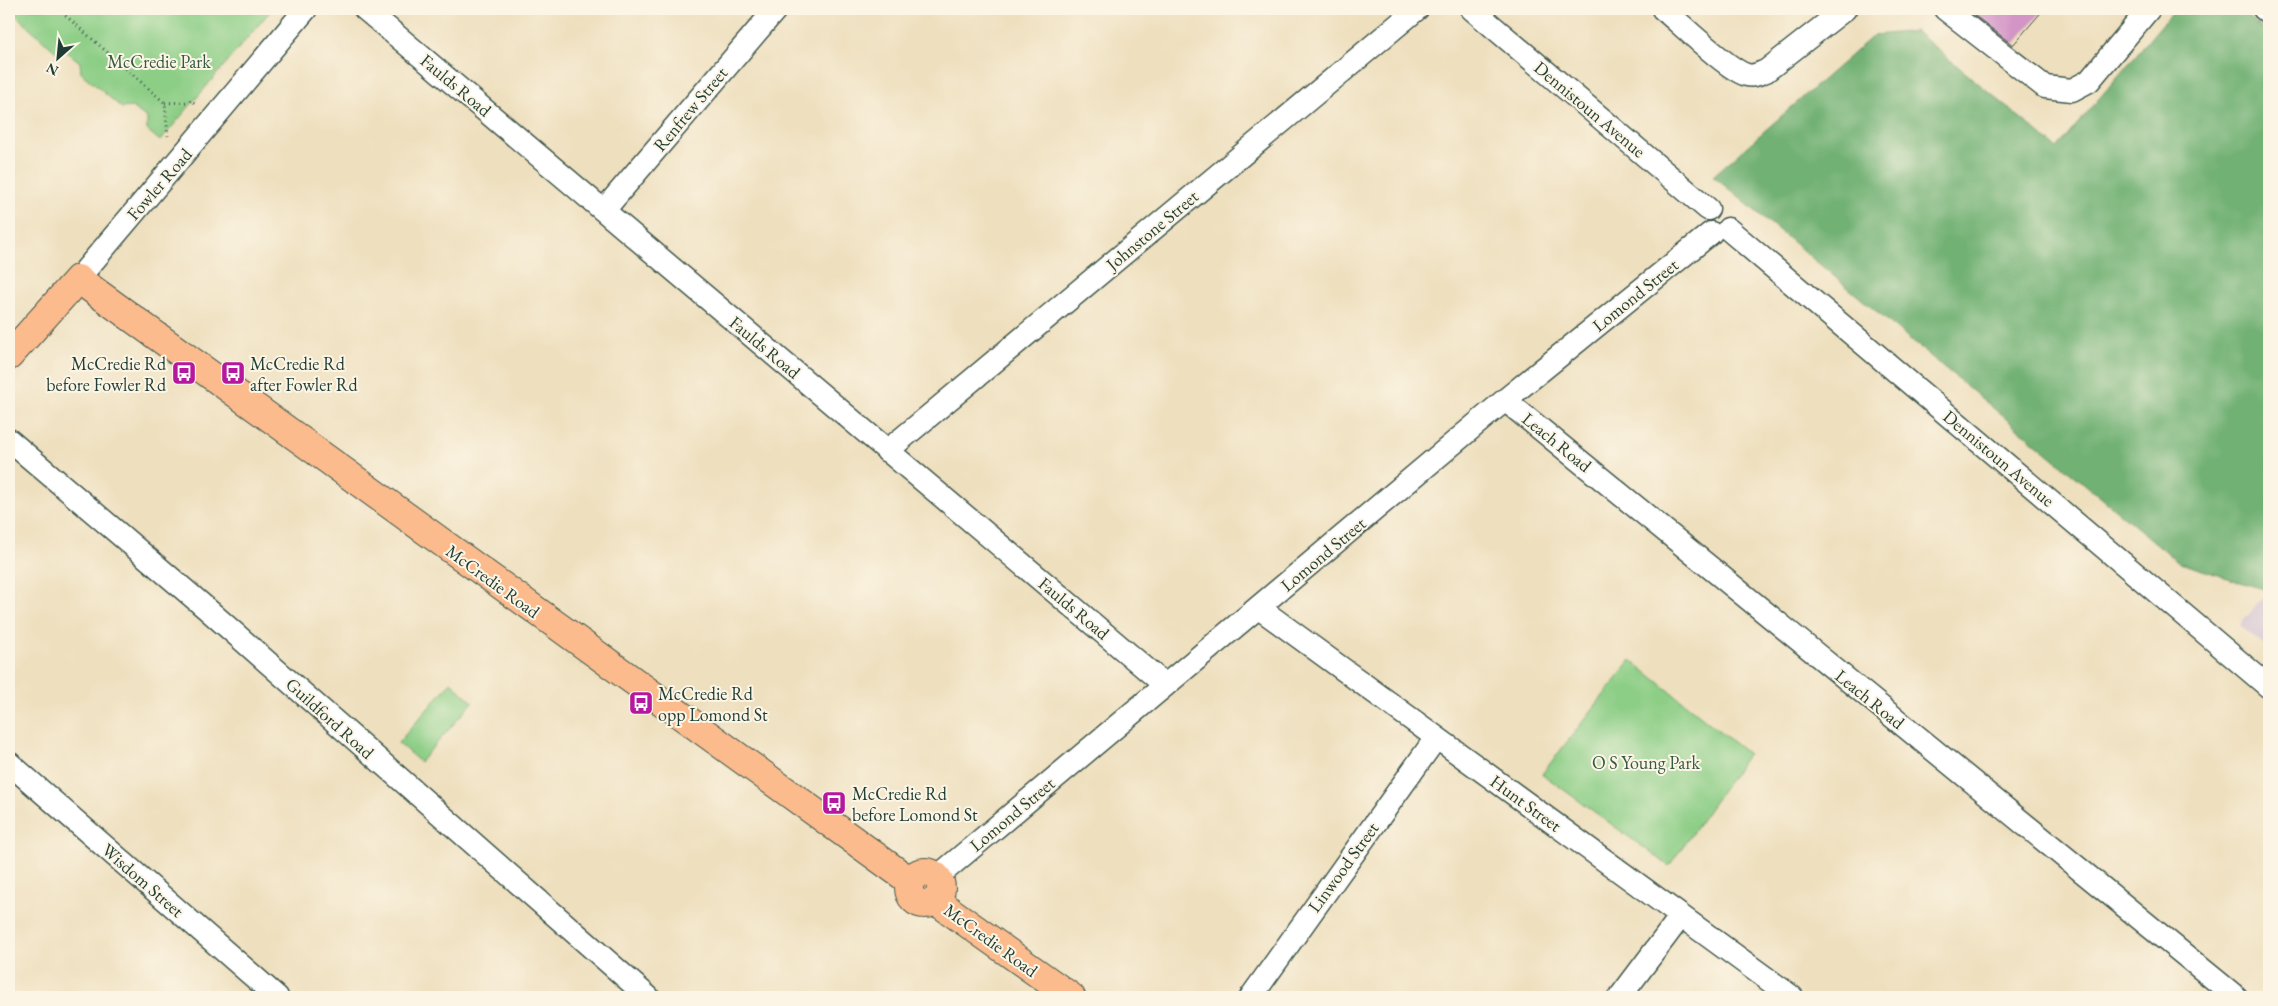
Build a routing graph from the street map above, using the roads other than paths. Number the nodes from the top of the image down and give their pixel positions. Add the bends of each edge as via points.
1 (306, 9) edge
2 (365, 9) edge
3 (776, 9) edge
4 (1417, 9) edge
5 (1472, 9) edge
6 (1845, 9) edge
7 (1945, 9) edge
8 (2149, 9) edge
9 (2264, 9) edge
10 (1673, 12) edge
11 (2269, 13) edge
12 (604, 210) junction
13 (1720, 231) junction
14 (78, 280) junction
15 (9, 356) edge
16 (1505, 400) junction
17 (9, 440) edge
18 (887, 451) junction
19 (1259, 608) junction
20 (1164, 684) junction
21 (2269, 687) edge
22 (1436, 738) junction
23 (9, 763) edge
24 (936, 889) junction
25 (1680, 916) junction
26 (277, 997) edge
27 (648, 997) edge
28 (1071, 997) edge
29 (1251, 997) edge
30 (1620, 997) edge
31 (1792, 997) edge
32 (2236, 997) edge

1 - 14 street, Fowler Road
2 - 12 street, Faulds Road
3 - 12 street, Renfrew Street
4 - 18 street, Johnstone Street
5 - 13 street, Dennistoun Avenue via 1708,209 1703,222 1707,230
6 - 10 street via 1766,71 1755,76 1747,76 1731,66
7 - 8 street via 2038,84 2062,91 2079,88 2088,81
9 - 11 street
12 - 18 street, Faulds Road
13 - 16 street, Lomond Street
13 - 21 street, Dennistoun Avenue
14 - 15 main road, Fowler Road
14 - 24 main road, McCredie Road via 910,881 909,891 914,901 924,904
16 - 19 street, Lomond Street
16 - 32 street, Leach Road
17 - 27 street, Guildford Road via 207,609
18 - 20 street, Faulds Road
19 - 20 street, Lomond Street
19 - 22 street, Hunt Street
20 - 24 street, Lomond Street
22 - 25 street, Hunt Street
22 - 29 street, Linwood Street
23 - 26 street, Wisdom Street
24 - 28 main road, McCredie Road
25 - 30 street
25 - 31 street, Hunt Street

